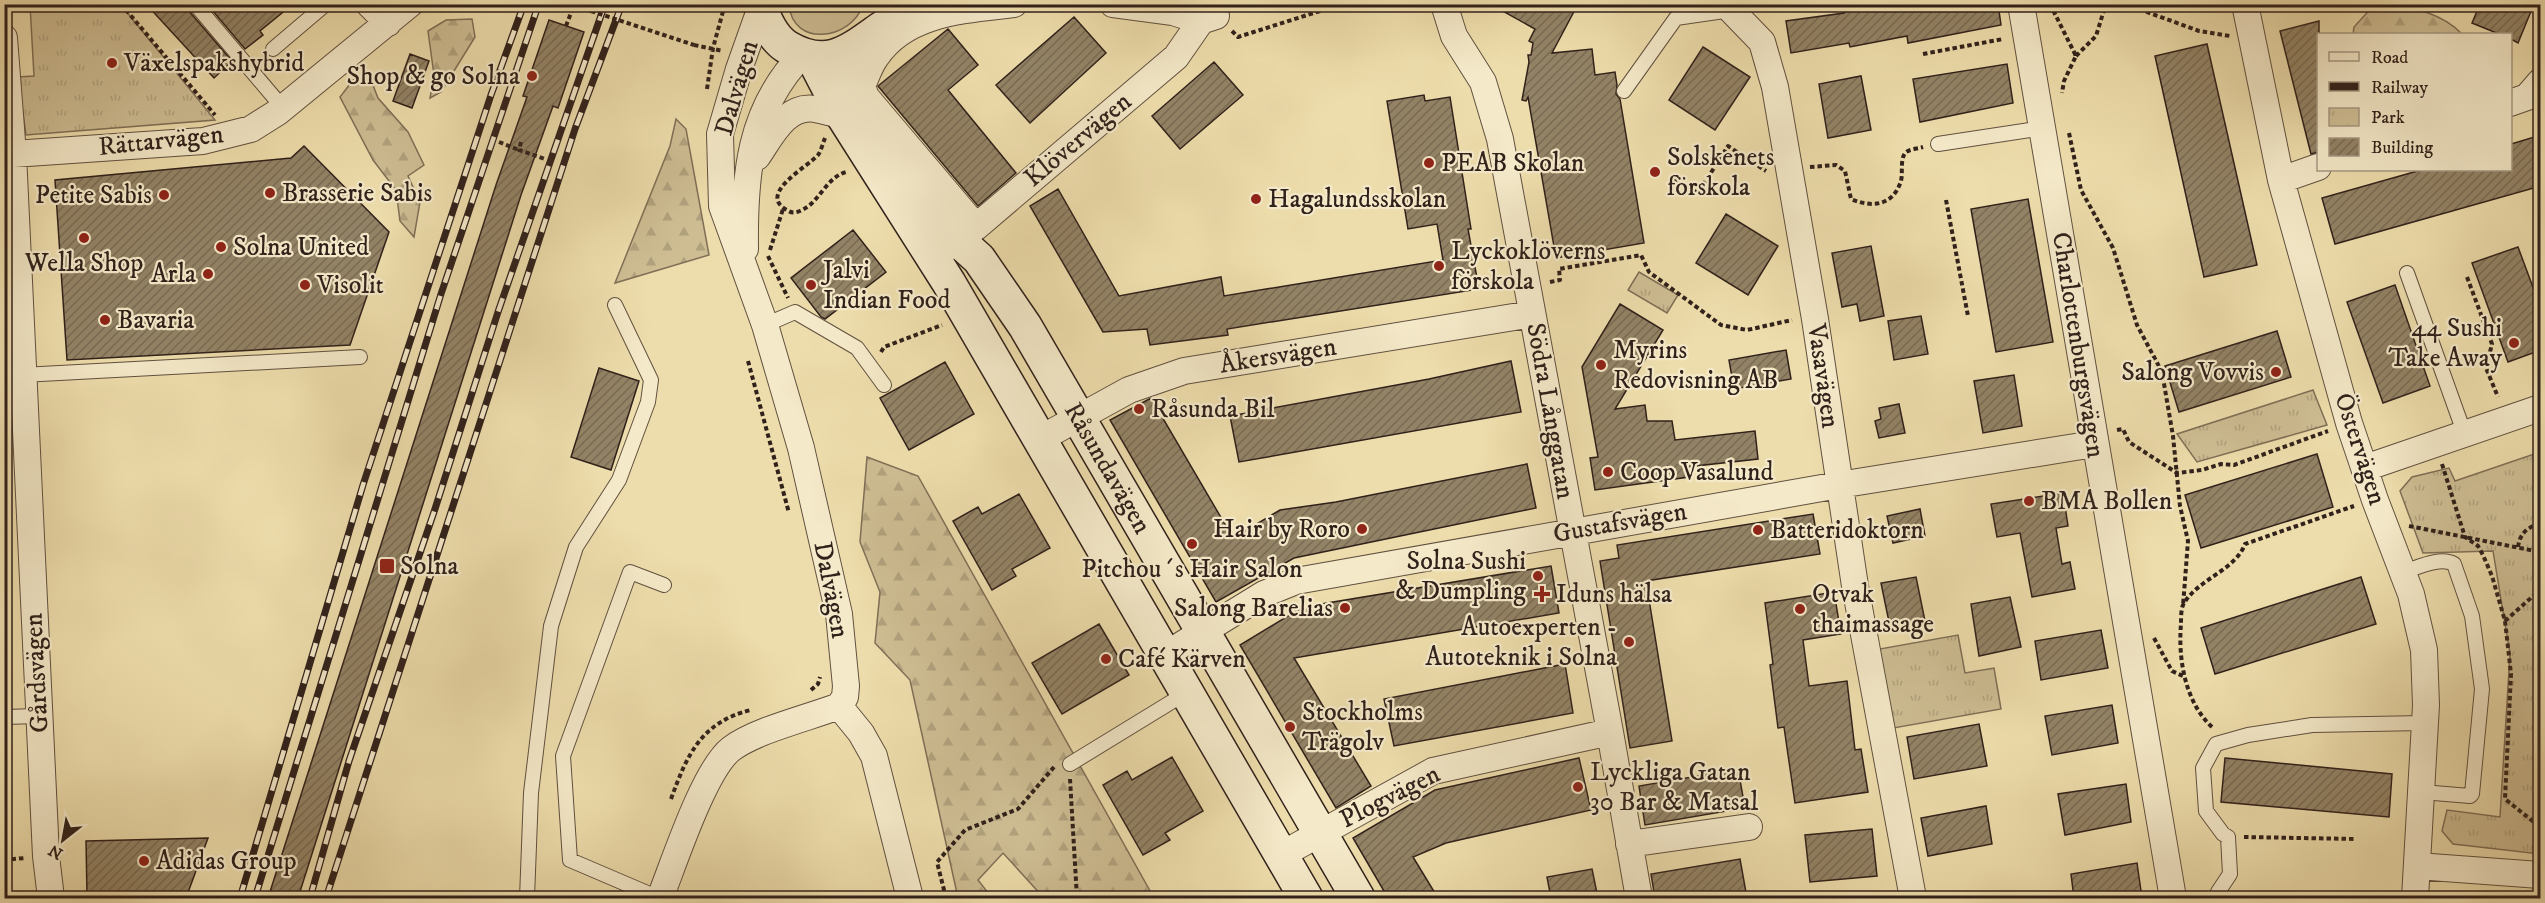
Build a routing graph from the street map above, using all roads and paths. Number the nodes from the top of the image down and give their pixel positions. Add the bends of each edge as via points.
1 (121, 4) edge
2 (195, 4) edge
3 (326, 4) edge
4 (369, 4) edge
5 (410, 4) edge
6 (725, 4) edge
7 (924, 4) edge
8 (1014, 4) edge
9 (1113, 4) edge
10 (1342, 4) edge
11 (1444, 4) edge
12 (2021, 4) edge
13 (2050, 4) edge
14 (2112, 4) edge
15 (2125, 4) edge
16 (2245, 4) edge
17 (572, 5) edge
18 (761, 6) edge
19 (1731, 9) joint
20 (1208, 19) junction
21 (388, 23) junction
22 (566, 26) dead end
23 (2027, 34) junction
24 (2251, 34) junction
25 (872, 36) edge
26 (4, 38) edge
27 (273, 49) dead end
28 (1923, 54) dead end
29 (2076, 56) junction
30 (808, 57) junction
31 (2541, 82) edge
32 (1623, 91) dead end
33 (2061, 96) dead end
34 (2512, 103) edge
35 (283, 108) junction
36 (834, 127) junction
37 (2068, 127) dead end
38 (2043, 128) junction
39 (231, 134) junction
40 (499, 142) dead end
41 (521, 142) dead end
42 (1938, 144) joint
43 (519, 150) junction
44 (9, 154) edge
45 (545, 159) dead end
46 (2317, 168) edge
47 (852, 170) dead end
48 (747, 172) junction
49 (1790, 178) junction
50 (1673, 180) dead end
51 (2281, 180) junction
52 (1946, 200) dead end
53 (955, 242) junction
54 (768, 255) dead end
55 (2407, 273) dead end
56 (746, 274) junction
57 (2467, 277) dead end
58 (1549, 283) dead end
59 (615, 305) dead end
60 (795, 312) junction
61 (1532, 314) junction
62 (1968, 316) dead end
63 (1793, 320) dead end
64 (952, 321) dead end
65 (765, 326) junction
66 (884, 347) dead end
67 (747, 356) dead end
68 (360, 357) dead end
69 (16, 359) edge
70 (884, 386) dead end
71 (2541, 408) edge
72 (1078, 417) junction
73 (2506, 421) junction
74 (2349, 423) junction
75 (2466, 435) junction
76 (2093, 438) junction
77 (1038, 440) junction
78 (2442, 462) dead end
79 (2365, 468) junction
80 (2177, 473) junction
81 (1839, 485) junction
82 (2375, 500) junction
83 (2541, 523) edge
84 (792, 525) dead end
85 (2406, 525) dead end
86 (1572, 532) junction
87 (2465, 537) junction
88 (2518, 547) junction
89 (2541, 552) edge
90 (2403, 572) junction
91 (664, 585) dead end
92 (2541, 590) edge
93 (2182, 606) junction
94 (2505, 621) junction
95 (1203, 633) junction
96 (1165, 656) junction
97 (821, 674) dead end
98 (1186, 693) junction
99 (803, 697) dead end
100 (839, 706) junction
101 (39, 716) junction
102 (4, 717) edge
103 (2425, 723) junction
104 (1610, 732) junction
105 (2226, 740) junction
106 (1070, 770) junction
107 (2422, 792) junction
108 (1749, 827) dead end
109 (2541, 827) edge
110 (1320, 832) junction
111 (2228, 837) junction
112 (2356, 839) dead end
113 (1629, 844) junction
114 (1281, 855) junction
115 (2417, 866) junction
116 (2541, 875) edge
117 (51, 898) edge
118 (527, 898) edge
119 (659, 898) edge
120 (910, 898) edge
121 (946, 898) edge
122 (1077, 898) edge
123 (1306, 898) edge
124 (1358, 898) edge
125 (1639, 898) edge
126 (1913, 898) edge
127 (2172, 898) edge
128 (2217, 898) edge
129 (2415, 898) edge

1 - 39 path
2 - 35 lane
3 - 27 lane
4 - 21 street
5 - 21 street, Rättarvägen
6 - 17 path, bridge via 713,48
7 - 25 street
8 - 25 street via 920,20 890,39
9 - 20 street
10 - 20 path via 1239,37
11 - 61 street, Södra Långgatan via 1454,36 1483,82 1500,139
12 - 23 street, Charlottenburgsvägen
13 - 29 path
14 - 29 path via 2104,10 2096,36
15 - 24 path via 2199,31 2224,36
16 - 24 street, Östervägen
17 - 22 path
18 - 30 street via 782,44
18 - 56 street, Dalvägen via 720,134 722,206
19 - 32 lane, Vasavägen via 1676,18
19 - 49 street, Vasavägen via 1762,42 1775,87
20 - 53 street, Klövervägen via 1176,57
21 - 35 street, Rättarvägen
23 - 28 path
23 - 38 street, Charlottenburgsvägen
24 - 51 street, Östervägen
25 - 30 street via 830,58
25 - 53 street, Råsundavägen via 849,78 865,120
26 - 44 street, Gårdsvägen
29 - 33 path
30 - 36 street, Råsundavägen
30 - 48 street, Dalvägen via 786,72 771,95
31 - 34 street via 2527,98
35 - 39 street, Rättarvägen via 251,129
36 - 47 path via 818,155 784,183 779,201 783,209 801,211 831,180
36 - 48 street via 813,108 796,111 777,128
36 - 53 street, Råsundavägen
37 - 80 path via 2081,190 2113,248 2137,325 2162,372
38 - 42 lane
38 - 76 street, Charlottenburgsvägen
39 - 44 street, Rättarvägen via 203,141
40 - 43 path
41 - 43 path
42 - 49 path via 1908,151 1903,156 1901,181 1894,195 1882,202 1866,205 1851,199 1845,171 1836,165
43 - 45 path
44 - 69 street, Gårdsvägen
46 - 51 street
48 - 56 street, Dalvägen
49 - 50 path via 1728,146 1698,194
49 - 81 street, Vasavägen
51 - 74 street, Östervägen
52 - 62 path
53 - 72 street, Råsundavägen via 979,259 1025,326
53 - 77 street, Råsundavägen
54 - 60 path
55 - 75 lane
56 - 65 street, Dalvägen
57 - 73 path via 2492,344 2486,368
58 - 63 path via 1560,280 1559,269 1641,255 1648,272 1721,325 1747,330
59 - 118 lane via 651,380 648,402 619,480 576,548 551,626 531,793
60 - 65 lane
60 - 70 lane via 857,348
61 - 72 street, Åkersvägen via 1184,371 1129,390
61 - 86 street, Södra Långgatan
64 - 66 path
65 - 100 street, Dalvägen via 801,447 839,614 846,686 845,698
67 - 84 path
68 - 69 lane via 338,352
69 - 101 street, Gårdsvägen
71 - 73 street
72 - 77 street, Åkersvägen
72 - 95 street, Råsundavägen
73 - 75 street
74 - 79 street, Östervägen
74 - 80 path via 2234,465
75 - 79 street
76 - 80 path via 2123,429 2129,442
76 - 81 street, Gustafsvägen
76 - 127 street, Charlottenburgsvägen
77 - 96 street, Råsundavägen
78 - 87 path
79 - 82 street, Östervägen
80 - 93 path via 2188,541
81 - 86 street, Gustafsvägen
81 - 126 street, Vasavägen
82 - 90 street, Östervägen
82 - 93 path via 2246,544 2241,554 2200,586
83 - 88 path via 2524,531
85 - 87 path
86 - 95 street, Gustafsvägen via 1296,581 1264,594
86 - 104 street, Södra Långgatan
87 - 88 path
87 - 94 path via 2483,555
88 - 89 path
90 - 103 street, Östervägen via 2424,650
90 - 107 lane via 2435,562 2454,564 2472,616 2482,688 2472,794
91 - 119 lane via 630,572 563,756 570,860
92 - 94 path
93 - 105 path via 2183,676 2203,718
94 - 109 path via 2511,674 2505,800
95 - 96 street, Gustafsvägen
95 - 110 street, Råsundavägen
96 - 98 street, Råsundavägen
97 - 99 path via 818,684
98 - 106 lane
98 - 114 street, Råsundavägen
100 - 119 street via 761,734 730,750 706,783
100 - 120 street via 874,756
101 - 102 lane
101 - 117 street, Gårdsvägen
103 - 105 lane via 2312,724
103 - 107 street, Östervägen
104 - 110 street, Plogvägen via 1433,771
104 - 113 street, Södra Långgatan
105 - 111 lane via 2216,744 2203,768 2206,811
106 - 121 path via 1053,767 1018,810 965,830 937,862
106 - 122 path
107 - 115 street, Östervägen
108 - 113 street
110 - 114 street, Plogvägen
110 - 124 street, Råsundavägen
111 - 112 path
111 - 128 lane via 2230,874
113 - 125 street, Södra Långgatan
114 - 123 street, Råsundavägen
115 - 116 street
115 - 129 street, Östervägen

